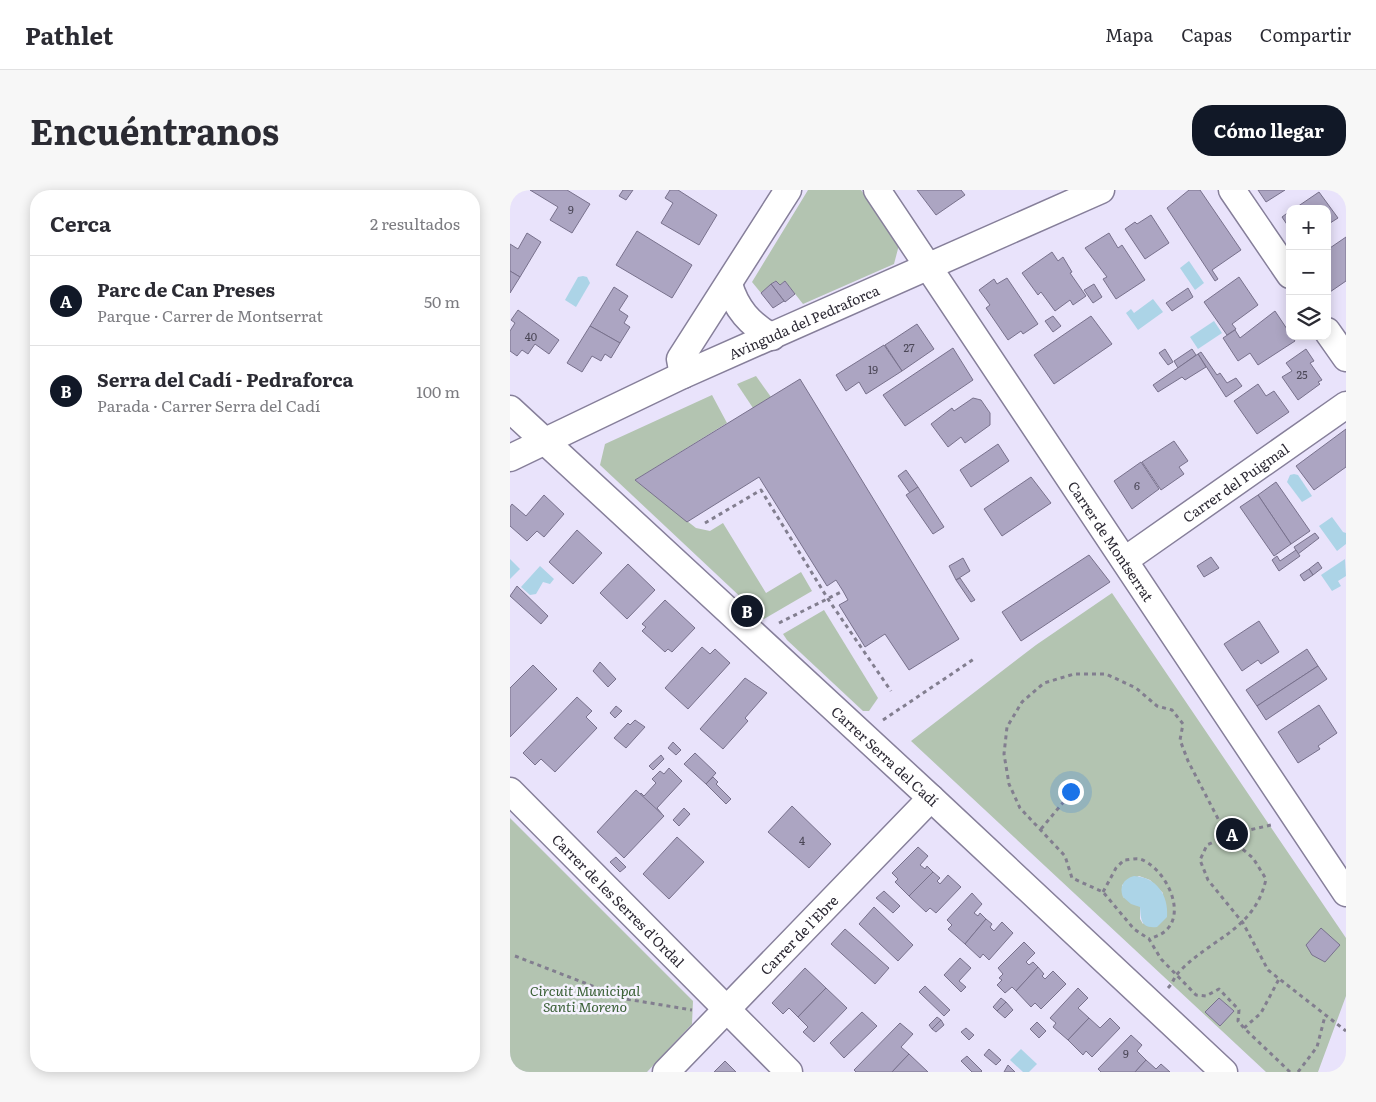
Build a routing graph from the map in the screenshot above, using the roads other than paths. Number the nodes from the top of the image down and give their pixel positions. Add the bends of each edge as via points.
1 (788, 190) edge
2 (877, 190) edge
3 (1101, 190) edge
4 (1232, 190) edge
5 (928, 268) junction
6 (1286, 269) edge
7 (726, 289) junction
8 (772, 337) junction
9 (1331, 337) edge
10 (1346, 358) edge
11 (695, 370) junction
12 (1346, 405) edge
13 (510, 410) edge
14 (544, 442) junction
15 (510, 458) edge
16 (1124, 560) junction
17 (510, 791) edge
18 (931, 798) junction
19 (1346, 893) edge
20 (725, 1010) junction
21 (666, 1072) edge
22 (789, 1072) edge
23 (1224, 1072) edge

1 - 7 street
2 - 5 street, Carrer de Montserrat
3 - 5 street, Avinguda del Pedraforca
4 - 6 street
5 - 8 street, Avinguda del Pedraforca
5 - 16 street, Carrer de Montserrat
7 - 8 street via 756,327
7 - 11 street via 680,359
8 - 11 street, Avinguda del Pedraforca
9 - 10 street
11 - 14 street, Avinguda del Pedraforca
12 - 16 street, Carrer del Puigmal
13 - 14 street, Carrer Serra del Cadí
14 - 15 street, Avinguda del Pedraforca
14 - 18 street, Carrer Serra del Cadí
16 - 19 street, Carrer de Montserrat
17 - 20 street, Carrer de les Serres d'Ordal
18 - 20 street, Carrer de l'Ebre
18 - 23 street, Carrer Serra del Cadí
20 - 21 street, Carrer de l'Ebre
20 - 22 street, Carrer de les Serres d'Ordal

